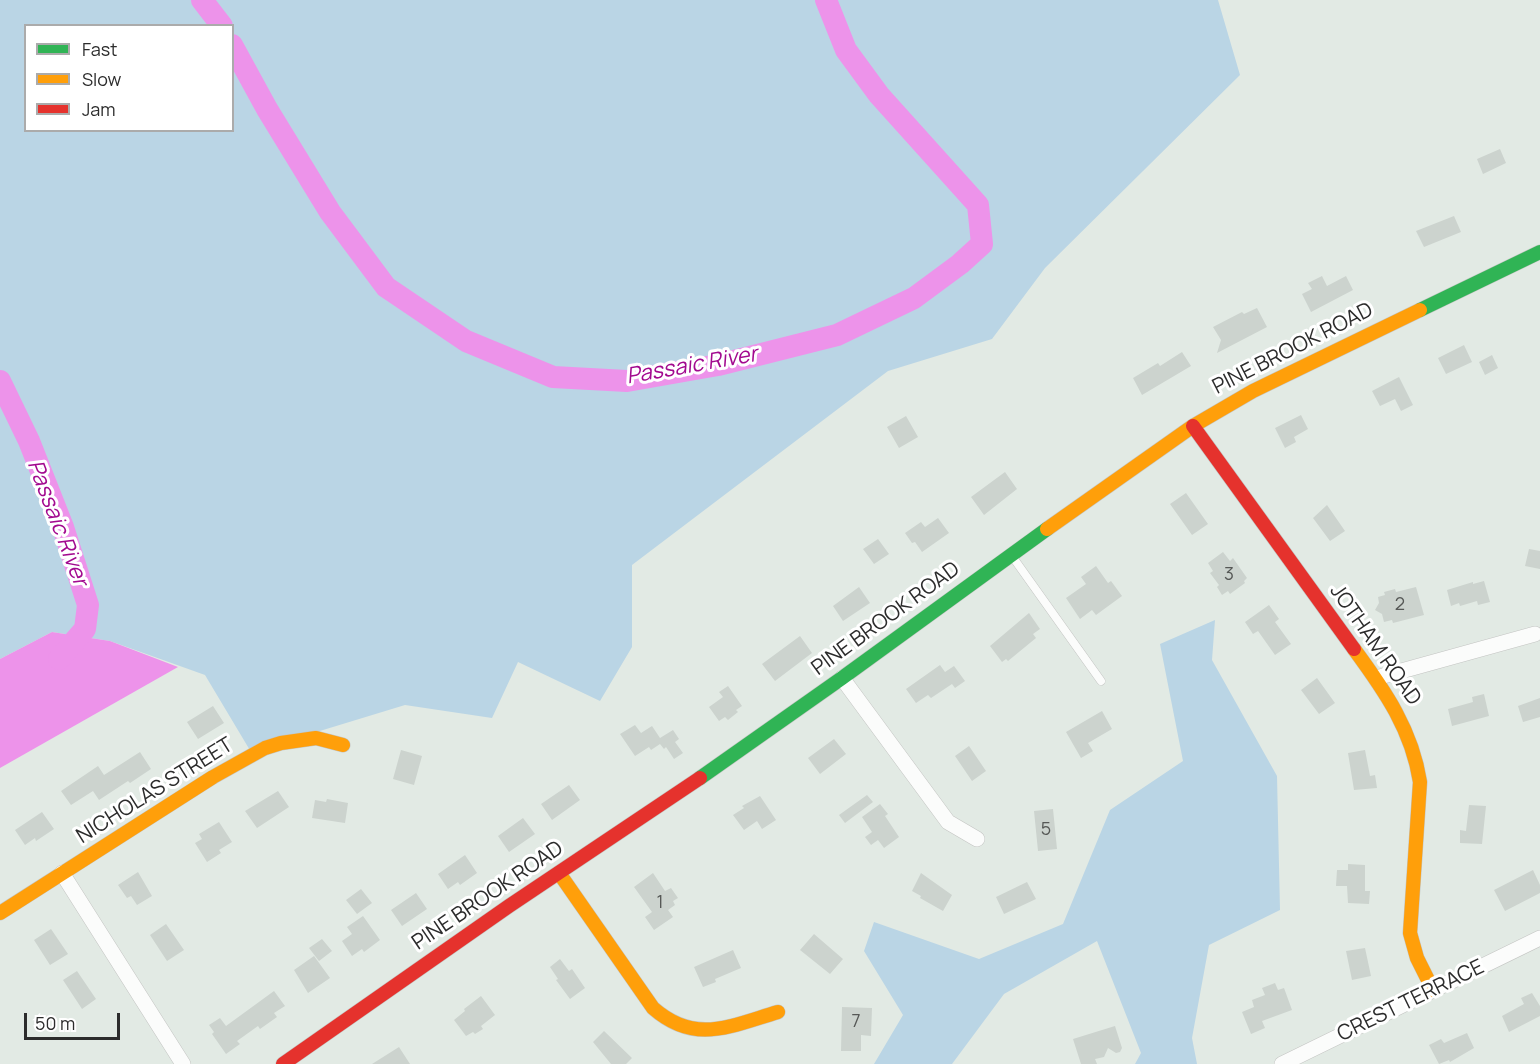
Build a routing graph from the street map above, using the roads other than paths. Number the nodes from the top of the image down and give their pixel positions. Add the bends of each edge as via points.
1 (1540, 252) edge
2 (1194, 426) junction
3 (1011, 554) junction
4 (1535, 634) dead end
5 (842, 678) junction
6 (1376, 678) junction
7 (1101, 681) dead end
8 (343, 745) dead end
9 (977, 839) dead end
10 (62, 873) junction
11 (559, 873) junction
12 (0, 913) edge
13 (1540, 938) edge
14 (1433, 990) junction
15 (778, 1012) dead end
16 (183, 1064) edge
17 (283, 1064) edge
18 (1282, 1064) edge

1 - 2 street, PINE BROOK ROAD via 1253,391
2 - 3 street, PINE BROOK ROAD
2 - 6 street, JOTHAM ROAD
3 - 5 street, PINE BROOK ROAD
3 - 7 lane
4 - 6 street
5 - 9 street via 948,822
5 - 11 street, PINE BROOK ROAD
6 - 14 street, JOTHAM ROAD via 1405,723 1418,764 1410,933
8 - 10 street, NICHOLAS STREET via 316,738 265,748
10 - 12 street, NICHOLAS STREET
10 - 16 street
11 - 15 street via 665,1020 690,1031 707,1031
11 - 17 street, PINE BROOK ROAD
13 - 14 street, CREST TERRACE
14 - 18 street, CREST TERRACE

